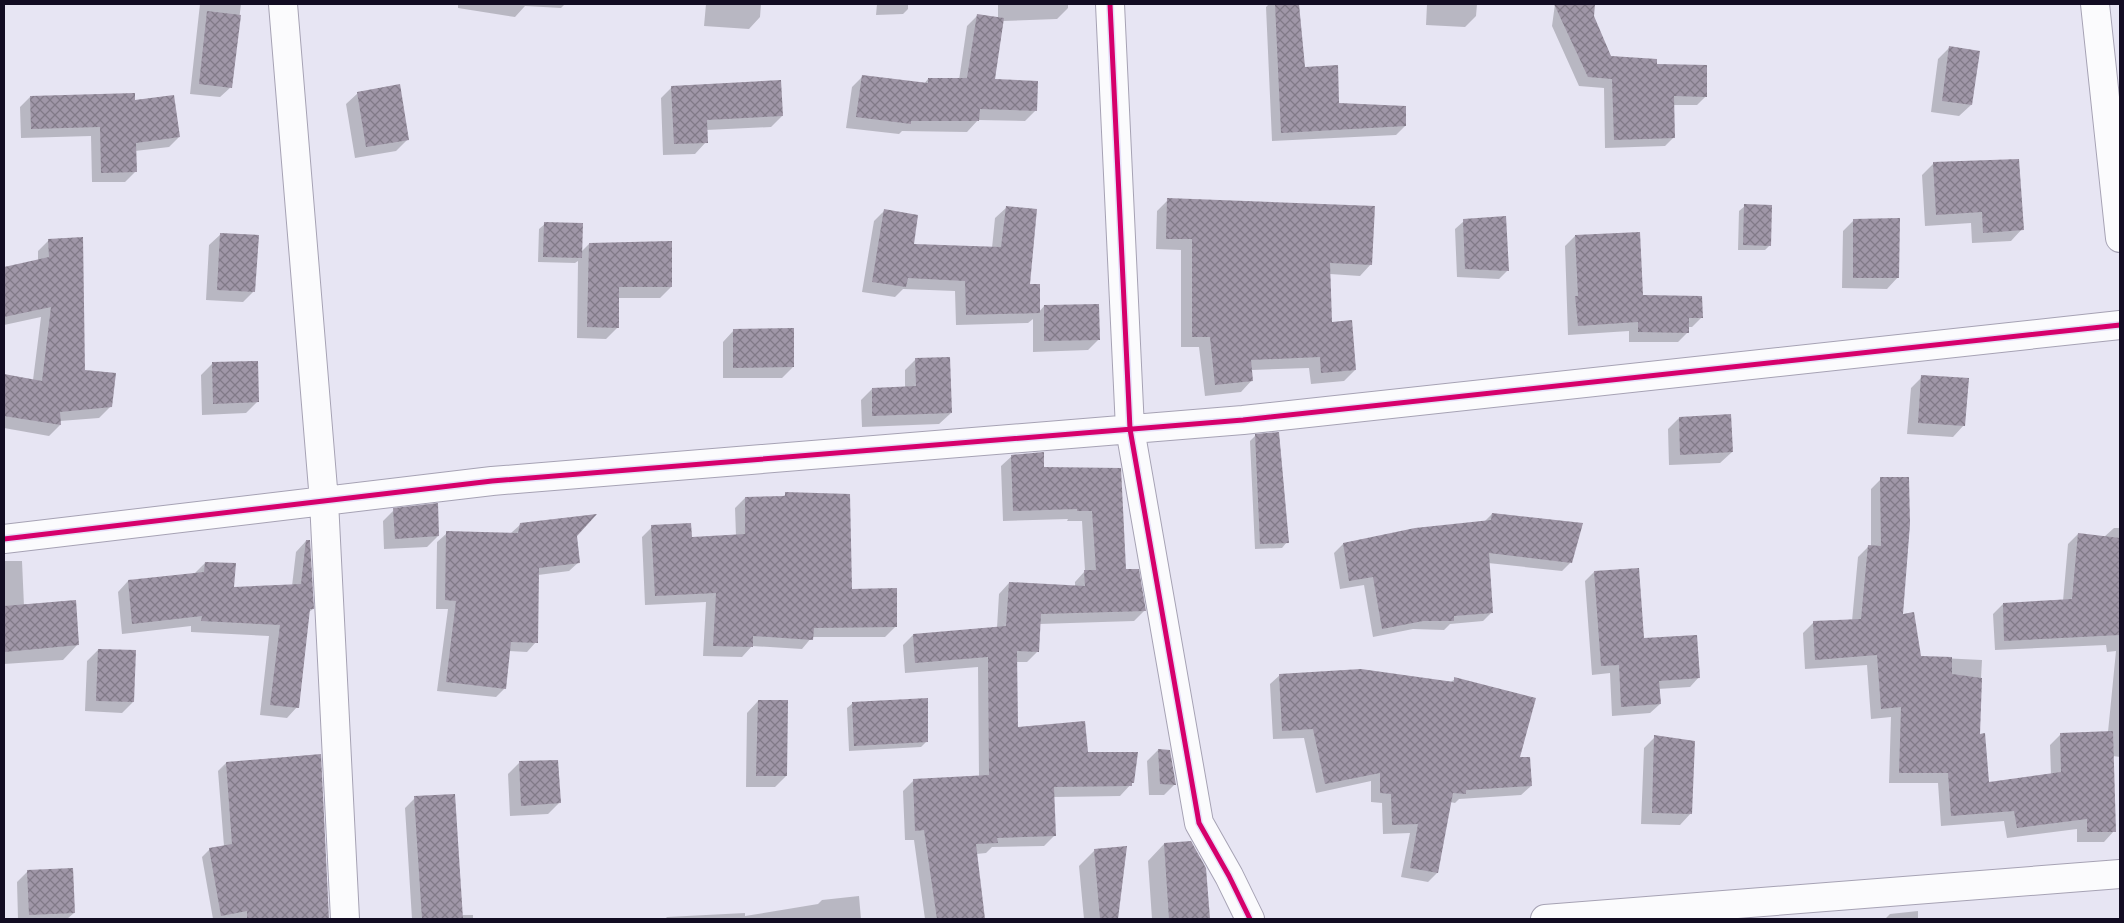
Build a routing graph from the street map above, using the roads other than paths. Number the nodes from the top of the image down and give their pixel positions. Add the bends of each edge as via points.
1 (283, 4) edge
2 (1110, 4) edge
3 (2095, 4) edge
4 (2120, 238) edge
5 (2120, 325) edge
6 (1130, 429) junction
7 (324, 501) junction
8 (4, 539) edge
9 (2120, 874) edge
10 (345, 919) edge
11 (1250, 919) edge
12 (1545, 919) edge

1 - 7 street
2 - 6 street
3 - 4 street
5 - 6 street via 1244,420
6 - 7 street via 492,481
6 - 11 street via 1198,822
7 - 8 street
7 - 10 street
9 - 12 street

